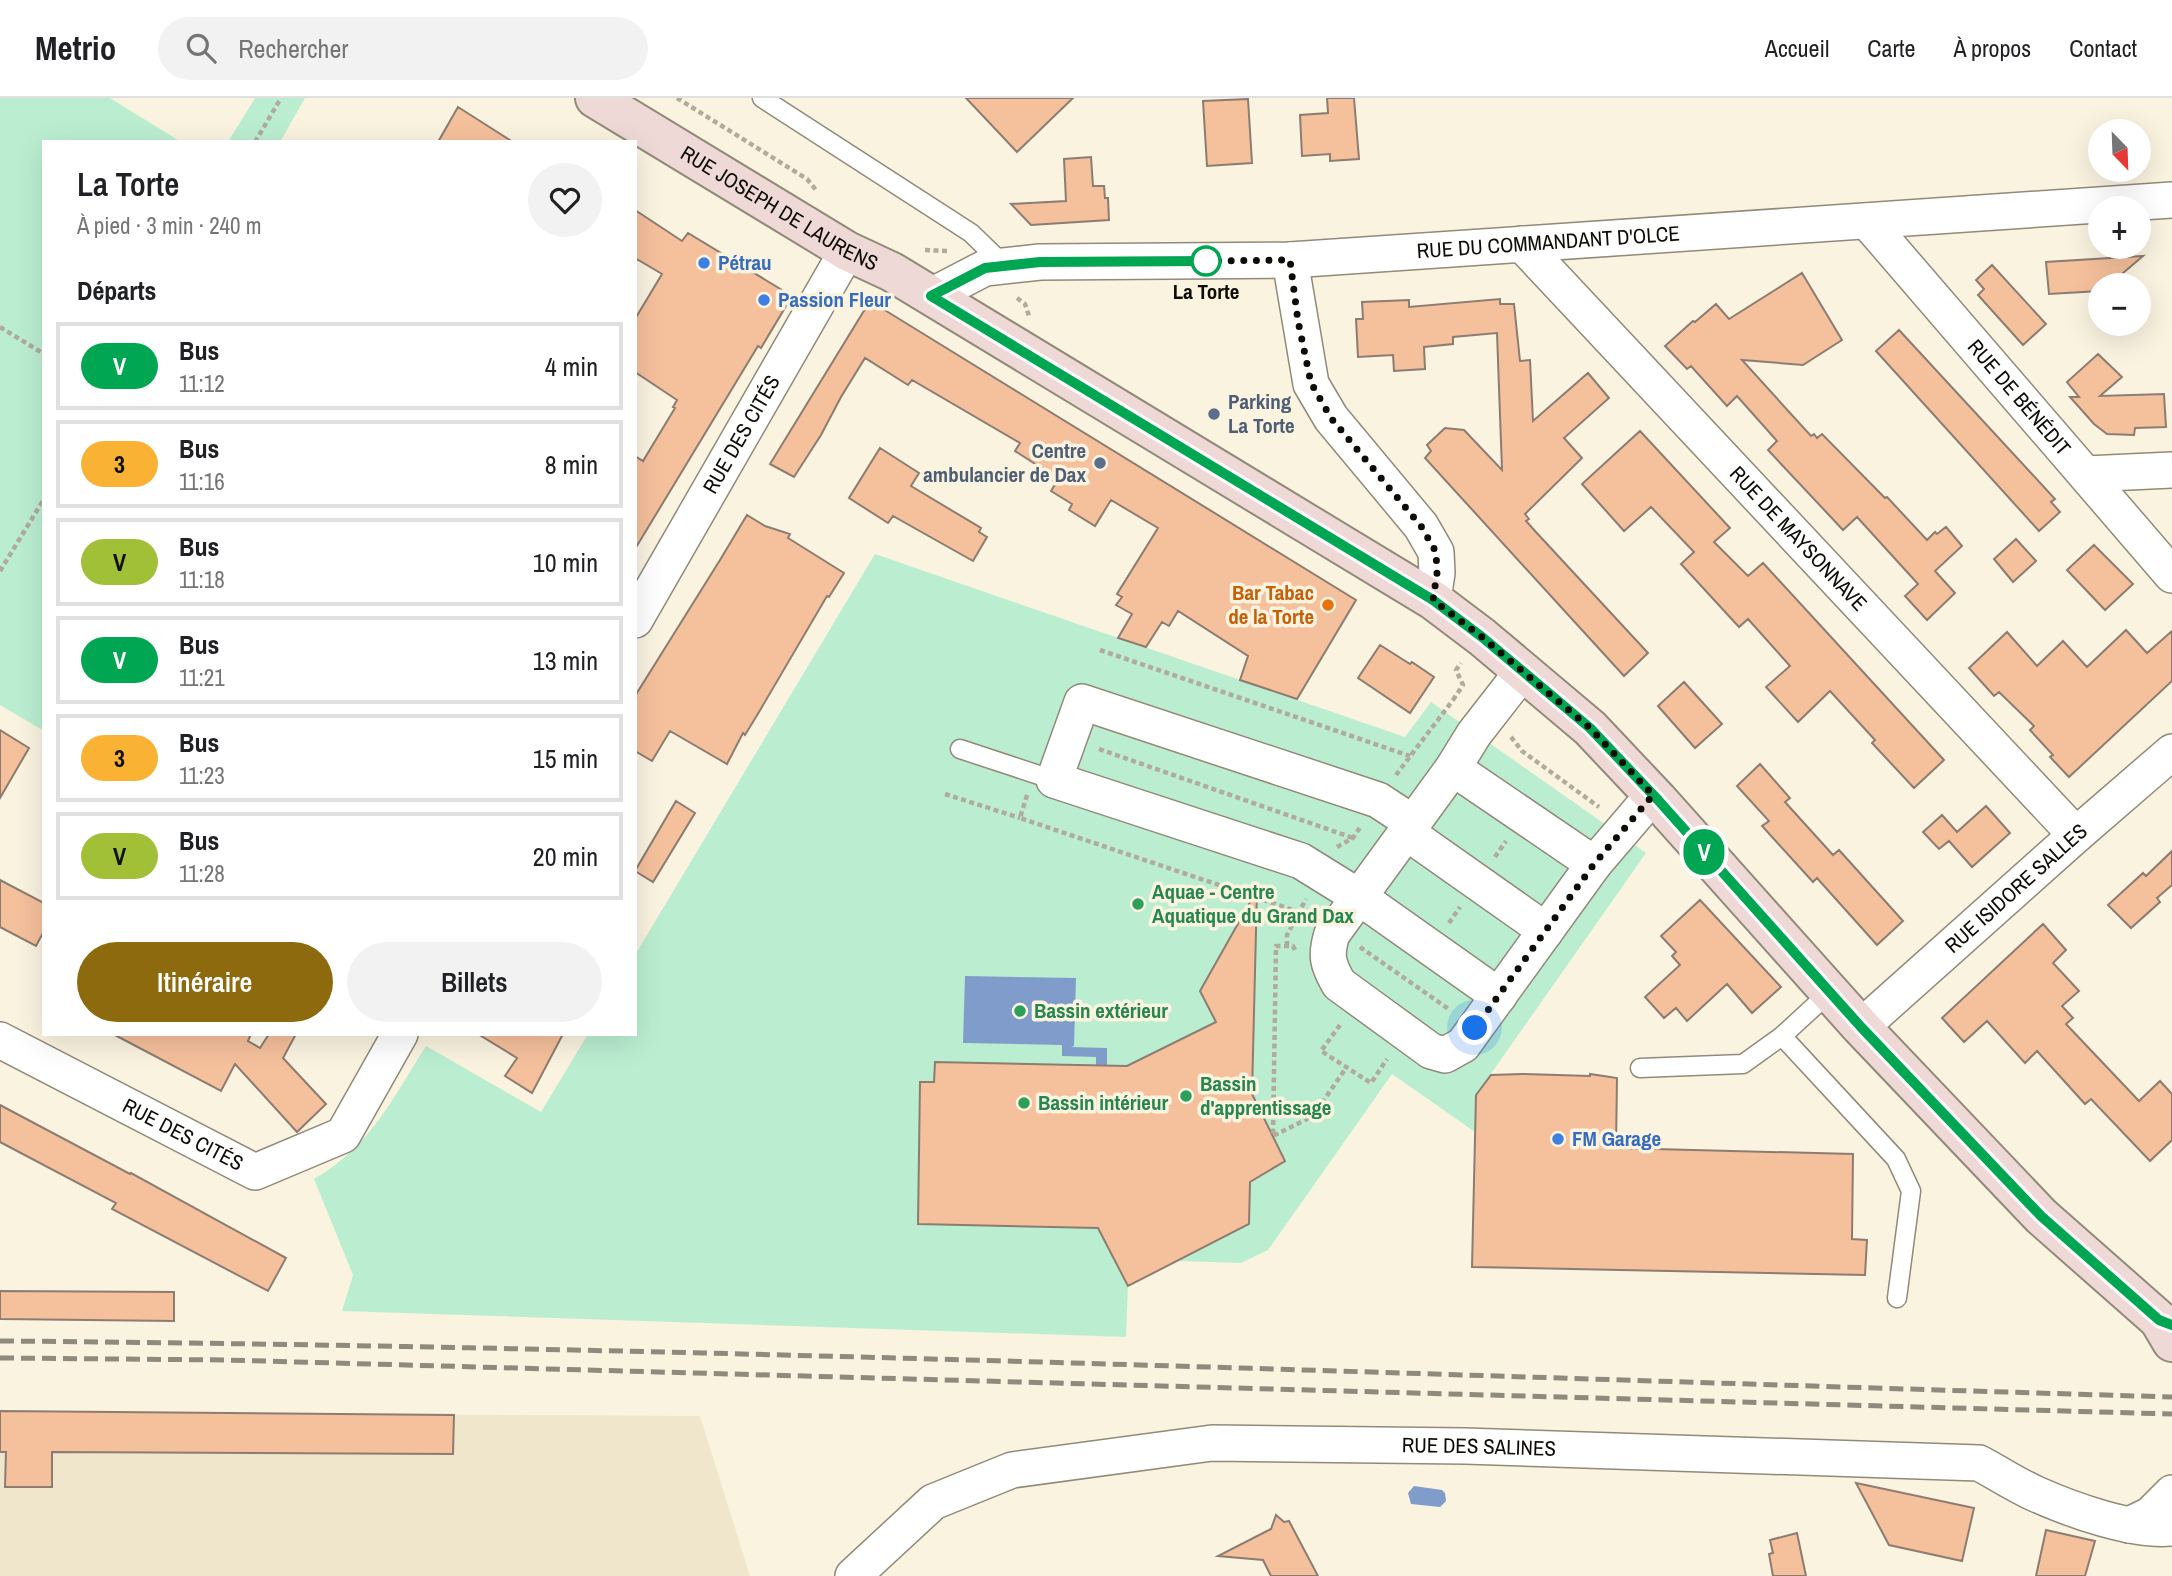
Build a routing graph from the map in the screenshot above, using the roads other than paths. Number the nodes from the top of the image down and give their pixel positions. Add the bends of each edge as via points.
1 (596, 98) edge
2 (762, 98) edge
3 (2172, 201) edge
4 (1867, 221) junction
5 (1522, 244) junction
6 (847, 251) junction
7 (1290, 260) junction
8 (1005, 266) junction
9 (931, 296) junction
10 (2172, 470) edge
11 (2085, 474) junction
12 (2172, 575) edge
13 (1433, 600) junction
14 (637, 617) edge
15 (1523, 671) junction
16 (960, 749) dead end
17 (2172, 752) edge
18 (1453, 768) junction
19 (1054, 780) junction
20 (1653, 795) junction
21 (1409, 828) junction
22 (2076, 835) junction
23 (1594, 864) junction
24 (1359, 897) junction
25 (1545, 932) junction
26 (1830, 992) junction
27 (1499, 996) junction
28 (1861, 1027) junction
29 (1782, 1035) junction
30 (399, 1036) edge
31 (0, 1040) edge
32 (1640, 1068) dead end
33 (1897, 1298) dead end
34 (2168, 1329) edge
35 (2172, 1493) edge
36 (2129, 1525) junction
37 (2172, 1528) edge
38 (852, 1576) edge

1 - 6 main road, RUE JOSEPH DE LAURENS
2 - 8 lane via 971,233
3 - 4 street, RUE DU COMMANDANT D'OLCE
4 - 5 street, RUE DU COMMANDANT D'OLCE
4 - 11 street, RUE DE BÉNÉDIT
5 - 7 street, RUE DU COMMANDANT D'OLCE
5 - 22 street, RUE DE MAYSONNAVE
6 - 9 main road, RUE JOSEPH DE LAURENS
6 - 14 street, RUE DES CITÉS
7 - 8 street, RUE DU COMMANDANT D'OLCE
7 - 13 street via 1311,383 1331,418 1421,526 1436,552
8 - 9 street, RUE DU COMMANDANT D'OLCE via 985,268
9 - 13 main road, RUE JOSEPH DE LAURENS
10 - 11 street
11 - 12 street, RUE DE BÉNÉDIT
13 - 15 main road, RUE JOSEPH DE LAURENS
15 - 18 street
15 - 20 main road, RUE JOSEPH DE LAURENS via 1590,728
16 - 19 lane
17 - 22 street, RUE ISIDORE SALLES
18 - 21 street
18 - 23 street
19 - 21 street via 1082,702 1378,800
19 - 24 street via 1301,861
20 - 23 street
20 - 26 main road, RUE JOSEPH DE LAURENS
21 - 24 street
21 - 25 street
22 - 28 street, RUE ISIDORE SALLES
23 - 25 street
24 - 27 street
24 - 27 street via 1335,930 1327,950 1330,968 1339,984 1431,1051 1445,1055 1463,1045
25 - 27 street
26 - 28 main road, RUE JOSEPH DE LAURENS
26 - 29 lane
28 - 34 main road, RUE JOSEPH DE LAURENS via 2041,1216
29 - 32 lane via 1743,1064
29 - 33 lane via 1896,1159 1911,1191
30 - 31 street, RUE DES CITÉS via 343,1135 255,1172
35 - 36 street via 2150,1515
36 - 37 street, RUE DES SALINES
36 - 38 street, RUE DES SALINES via 2036,1494 1979,1463 1479,1446 1212,1443 1012,1470 933,1502

